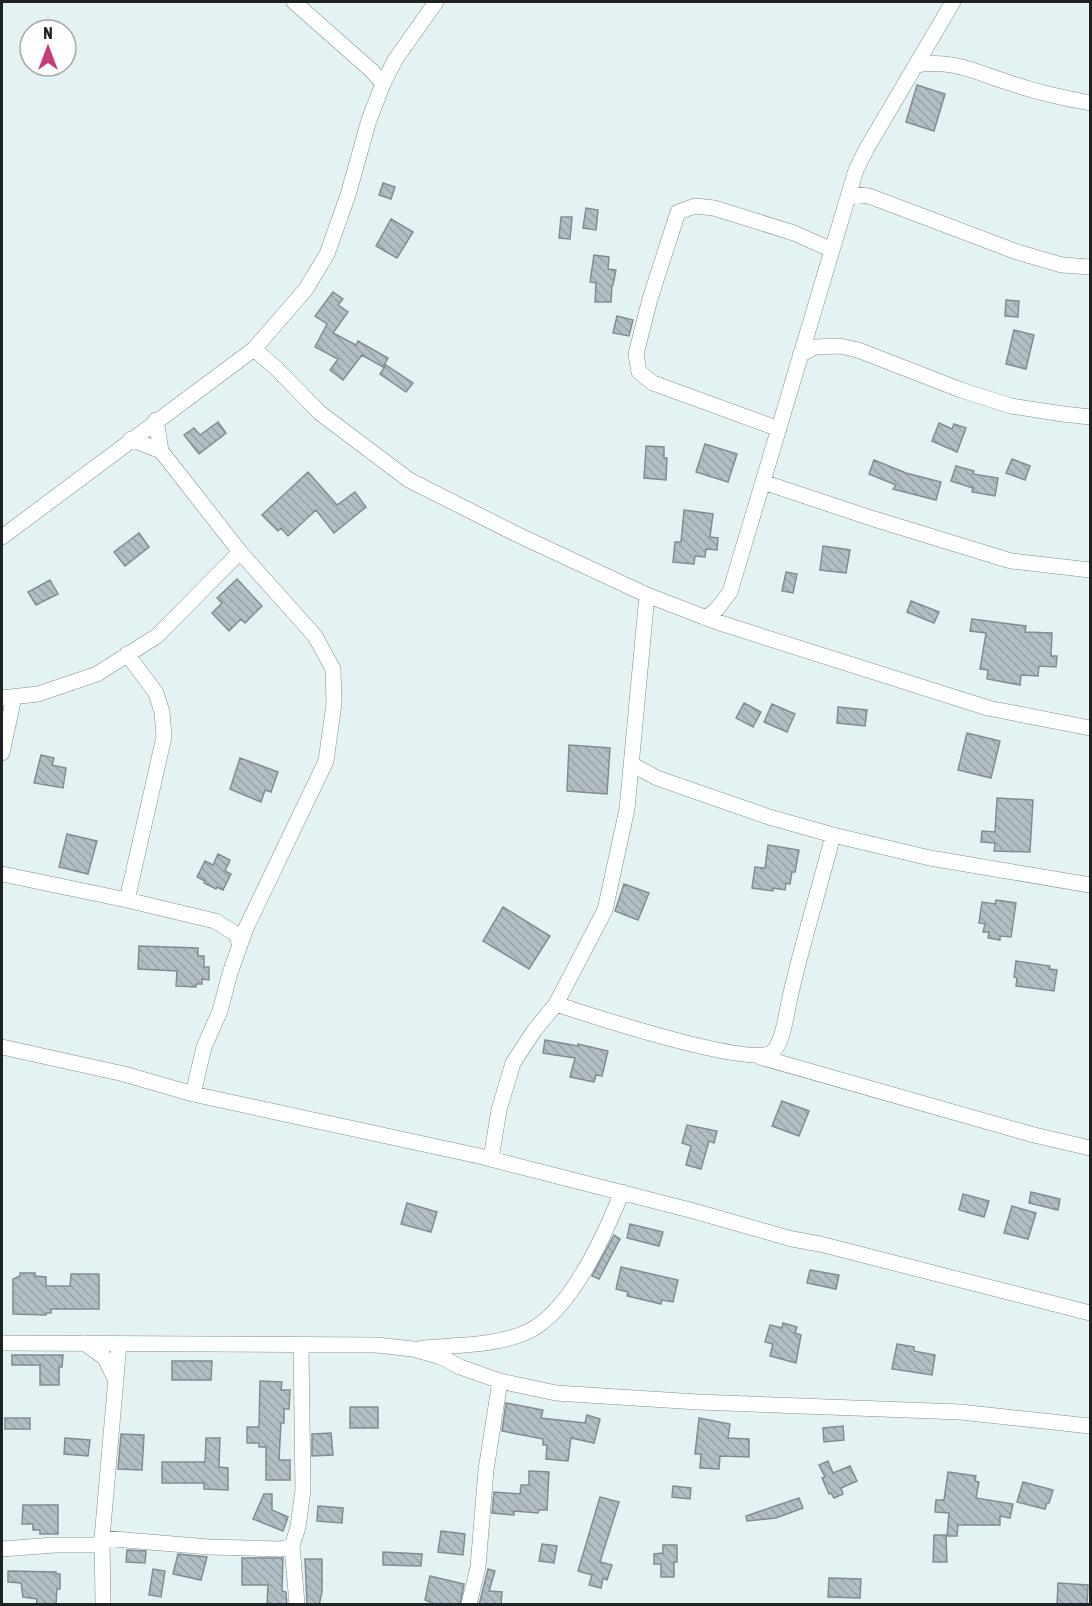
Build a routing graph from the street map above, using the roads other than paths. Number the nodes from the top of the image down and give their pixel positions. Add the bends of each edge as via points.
1 (294, 2) edge
2 (436, 2) edge
3 (954, 2) edge
4 (916, 65) junction
5 (383, 84) junction
6 (1090, 103) edge
7 (849, 194) junction
8 (832, 250) junction
9 (1090, 267) edge
10 (254, 349) junction
11 (800, 355) junction
12 (1090, 417) edge
13 (156, 420) junction
14 (778, 429) junction
15 (131, 440) junction
16 (161, 451) junction
17 (763, 482) junction
18 (2, 537) edge
19 (240, 552) junction
20 (1090, 570) edge
21 (647, 595) junction
22 (706, 618) junction
23 (127, 654) junction
24 (8, 698) edge
25 (1090, 728) edge
26 (2, 753) edge
27 (632, 765) junction
28 (833, 835) junction
29 (2, 874) edge
30 (1090, 885) edge
31 (127, 900) junction
32 (255, 909) junction
33 (215, 921) junction
34 (240, 945) junction
35 (556, 1004) junction
36 (2, 1047) edge
37 (760, 1056) junction
38 (193, 1094) junction
39 (1090, 1148) edge
40 (491, 1159) junction
41 (622, 1192) junction
42 (1090, 1313) edge
43 (2, 1343) edge
44 (84, 1343) junction
45 (119, 1344) junction
46 (301, 1345) junction
47 (413, 1349) junction
48 (500, 1381) junction
49 (116, 1382) junction
50 (1090, 1426) edge
51 (102, 1541) junction
52 (292, 1546) junction
53 (2, 1549) edge
54 (103, 1605) edge
55 (297, 1605) edge
56 (469, 1605) edge

1 - 5 street
2 - 5 street
3 - 4 street
4 - 6 street via 950,63 1036,91
4 - 7 street via 867,148
5 - 10 street via 327,254 306,289
7 - 8 street
7 - 9 street via 869,196 1017,252 1062,265
8 - 11 street
8 - 14 street via 794,233 714,208 695,206 678,212 650,299 636,354 639,372 653,383
10 - 13 street
10 - 21 street via 320,413 409,480
11 - 12 street via 815,347 840,346 1011,406
11 - 14 street
13 - 15 street
13 - 16 street
14 - 17 street
15 - 16 street
15 - 18 street
16 - 19 street
17 - 20 street via 1011,561
17 - 22 street via 730,592
19 - 23 street via 157,636
19 - 32 street via 315,636 333,669 334,704 326,761
21 - 22 street
21 - 27 street
22 - 25 street via 988,708
23 - 24 street via 97,674 38,694
23 - 31 street via 156,693 164,737
24 - 26 street
27 - 28 street via 657,778
27 - 35 street via 627,809 605,910
28 - 30 street via 930,858
28 - 37 street via 779,1044 772,1052
29 - 31 street
31 - 33 street
32 - 33 street via 238,921
32 - 34 street
33 - 34 street via 236,934
34 - 38 street via 220,1011 204,1047
35 - 37 street via 696,1045
35 - 40 street via 513,1063 499,1110
36 - 38 street
37 - 39 street
38 - 40 street
40 - 41 street
41 - 42 street
41 - 47 street via 584,1271 541,1324 511,1338
43 - 44 street
44 - 45 street
44 - 49 street via 105,1358
45 - 46 street
45 - 49 street
46 - 47 street
46 - 52 street via 303,1490
47 - 48 street
48 - 50 street via 556,1393 960,1412
48 - 56 street via 486,1470 478,1567
49 - 51 street
51 - 52 street via 280,1549
51 - 53 street
51 - 54 street
52 - 55 street

